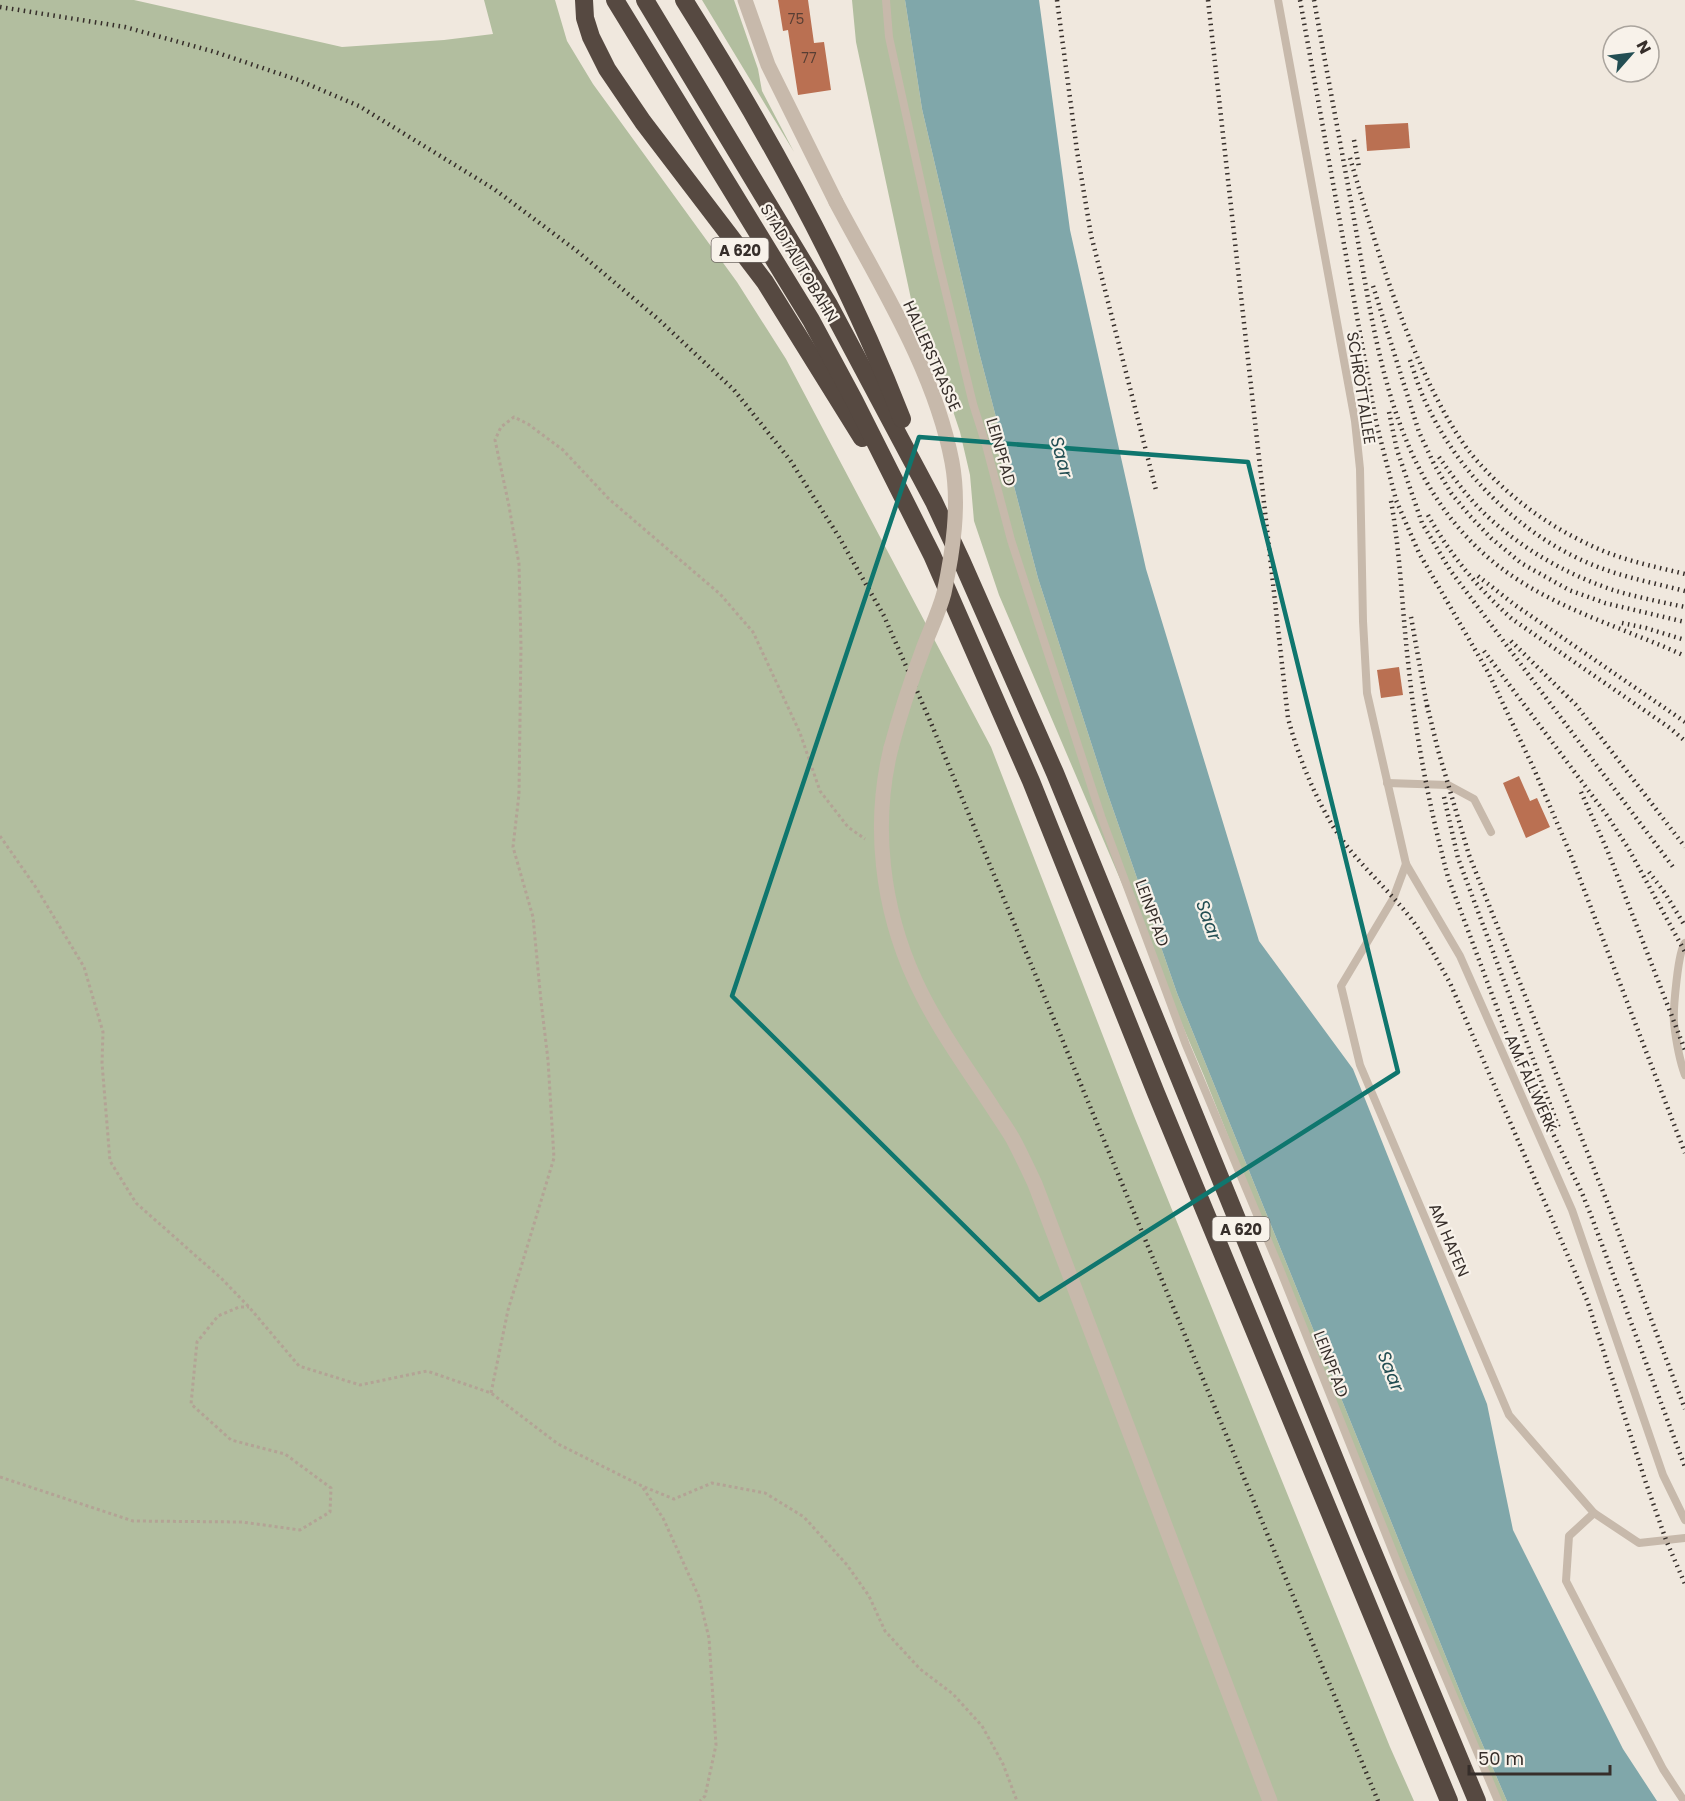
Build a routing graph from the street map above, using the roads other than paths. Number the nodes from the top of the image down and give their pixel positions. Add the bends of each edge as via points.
1 (584, 0) edge
2 (615, 0) edge
3 (645, 0) edge
4 (684, 0) edge
5 (745, 0) edge
6 (886, 0) edge
7 (1278, 0) edge
8 (904, 499) junction
9 (934, 502) junction
10 (1387, 783) junction
11 (1491, 832) dead end
12 (1406, 864) junction
13 (1685, 943) edge
14 (1685, 1075) edge
15 (1594, 1513) junction
16 (1685, 1520) edge
17 (1685, 1538) edge
18 (1270, 1801) edge
19 (1449, 1801) edge
20 (1477, 1801) edge
21 (1498, 1801) edge
22 (1684, 1801) edge

1 - 8 highway, A 620 via 591,37 608,69 643,122 765,282
2 - 8 highway, STADTAUTOBAHN / A 620 via 811,320
3 - 9 highway, A 620 via 829,305
4 - 9 highway via 818,231 889,384
5 - 18 street, HALLERSTRASSE, bridge via 768,65 910,341 940,411 952,464 955,505 943,596 900,716 883,789 881,851 899,940 938,1023 1012,1138 1035,1184
6 - 21 lane, LEINPFAD via 889,37 974,404 1014,551 1102,819 1186,1045
7 - 10 lane, SCHROTTALLEE via 1355,421 1367,693
8 - 19 highway, STADTAUTOBAHN / A 620 via 1032,781 1165,1115
9 - 20 highway, A 620 via 1055,772
10 - 11 lane via 1448,785 1474,799
10 - 12 lane, AM FALLWERK
12 - 15 lane, AM HAFEN via 1393,899 1341,986 1360,1065 1509,1414
12 - 16 lane, AM FALLWERK via 1460,956 1572,1210 1663,1475
13 - 14 lane via 1678,967 1674,1021
15 - 17 lane, AM HAFEN via 1640,1543
15 - 22 lane via 1569,1536 1566,1581 1663,1769

